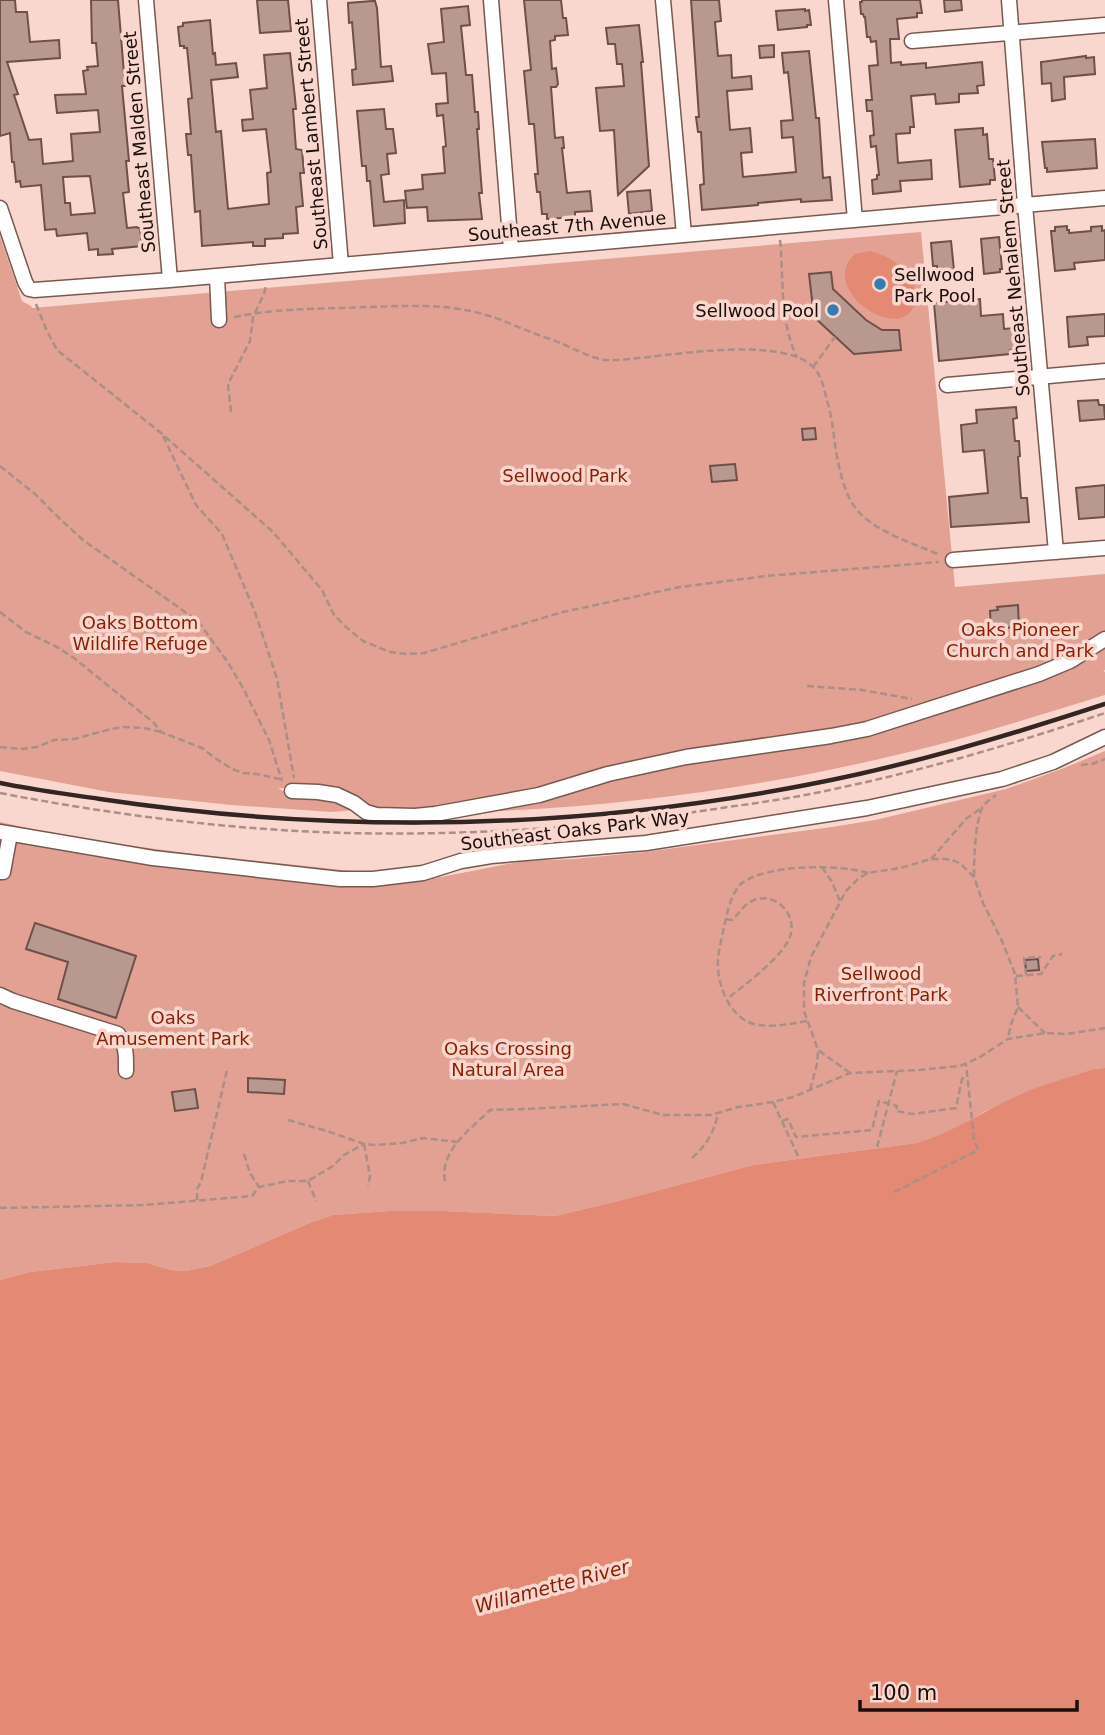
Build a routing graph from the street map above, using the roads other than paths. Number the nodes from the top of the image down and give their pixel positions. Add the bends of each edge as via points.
1 (146, 0) edge
2 (319, 0) edge
3 (491, 0) edge
4 (663, 0) edge
5 (836, 0) edge
6 (1009, 0) edge
7 (1105, 25) edge
8 (1012, 33) junction
9 (912, 41) dead end
10 (1105, 198) edge
11 (1025, 205) junction
12 (0, 208) edge
13 (855, 220) junction
14 (684, 235) junction
15 (511, 250) junction
16 (341, 265) junction
17 (217, 276) junction
18 (170, 280) junction
19 (219, 320) road end
20 (1105, 371) edge
21 (1041, 376) junction
22 (947, 385) dead end
23 (1105, 548) edge
24 (1056, 552) junction
25 (953, 560) road end
26 (1105, 639) edge
27 (1105, 737) edge
28 (292, 790) road end
29 (5, 833) edge
30 (0, 872) edge
31 (0, 995) edge
32 (126, 1071) dead end

1 - 18 street, Southeast Malden Street
2 - 16 street, Southeast Lambert Street
3 - 15 street
4 - 14 street
5 - 13 street
6 - 8 street, Southeast Nehalem Street
7 - 8 street
8 - 9 street
8 - 11 street, Southeast Nehalem Street
10 - 11 street, Southeast 7th Avenue
11 - 13 street, Southeast 7th Avenue
11 - 21 street, Southeast Nehalem Street
12 - 18 street, Southeast 7th Avenue via 31,290
13 - 14 street, Southeast 7th Avenue
14 - 15 street, Southeast 7th Avenue
15 - 16 street, Southeast 7th Avenue
16 - 17 street, Southeast 7th Avenue
17 - 18 street, Southeast 7th Avenue
17 - 19 street
20 - 21 street
21 - 22 street
21 - 24 street, Southeast Nehalem Street
23 - 24 street
24 - 25 street
26 - 28 street via 1049,670 867,729 686,757 539,795 415,816 376,815 337,795
27 - 29 street, Southeast Oaks Park Way via 1012,776 867,808 646,843 491,856 423,873 373,879 153,858
29 - 30 street
31 - 32 street via 118,1034 126,1051

